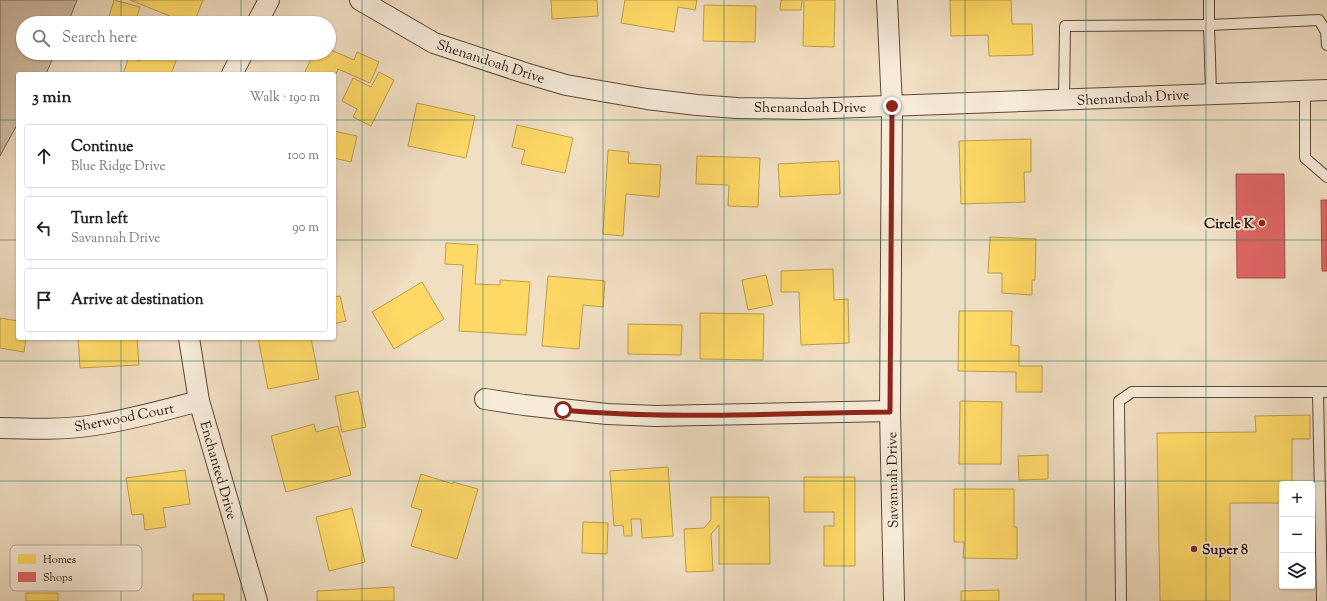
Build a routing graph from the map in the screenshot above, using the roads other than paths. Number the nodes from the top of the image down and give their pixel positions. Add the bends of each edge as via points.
1 (269, 0) edge
2 (360, 0) edge
3 (887, 0) edge
4 (1209, 0) edge
5 (261, 16) edge
6 (1209, 25) junction
7 (1327, 45) edge
8 (239, 60) edge
9 (233, 72) edge
10 (1327, 90) edge
11 (1305, 91) junction
12 (1211, 93) junction
13 (1064, 100) junction
14 (892, 106) junction
15 (1327, 177) edge
16 (189, 340) edge
17 (1323, 392) edge
18 (485, 399) dead end
19 (199, 401) junction
20 (890, 412) junction
21 (0, 428) edge
22 (257, 601) edge
23 (894, 601) edge
24 (1121, 601) edge
25 (1322, 601) edge

1 - 5 street
2 - 14 street, Shenandoah Drive via 434,43 566,85 647,99 737,108
3 - 14 street, Savannah Drive
4 - 6 lane
6 - 7 lane via 1320,20 1326,32
6 - 12 lane
6 - 13 lane via 1065,26
8 - 9 street
10 - 11 street, Shenandoah Drive
11 - 12 street, Shenandoah Drive
11 - 15 lane via 1305,158
12 - 13 street, Shenandoah Drive
13 - 14 street, Shenandoah Drive
14 - 20 street, Savannah Drive
16 - 19 street, Enchanted Drive
17 - 24 lane via 1132,392 1119,401
17 - 25 lane
18 - 20 street via 563,410 656,416
19 - 21 street, Sherwood Court via 94,425 64,428
19 - 22 street, Enchanted Drive
20 - 23 street, Savannah Drive

